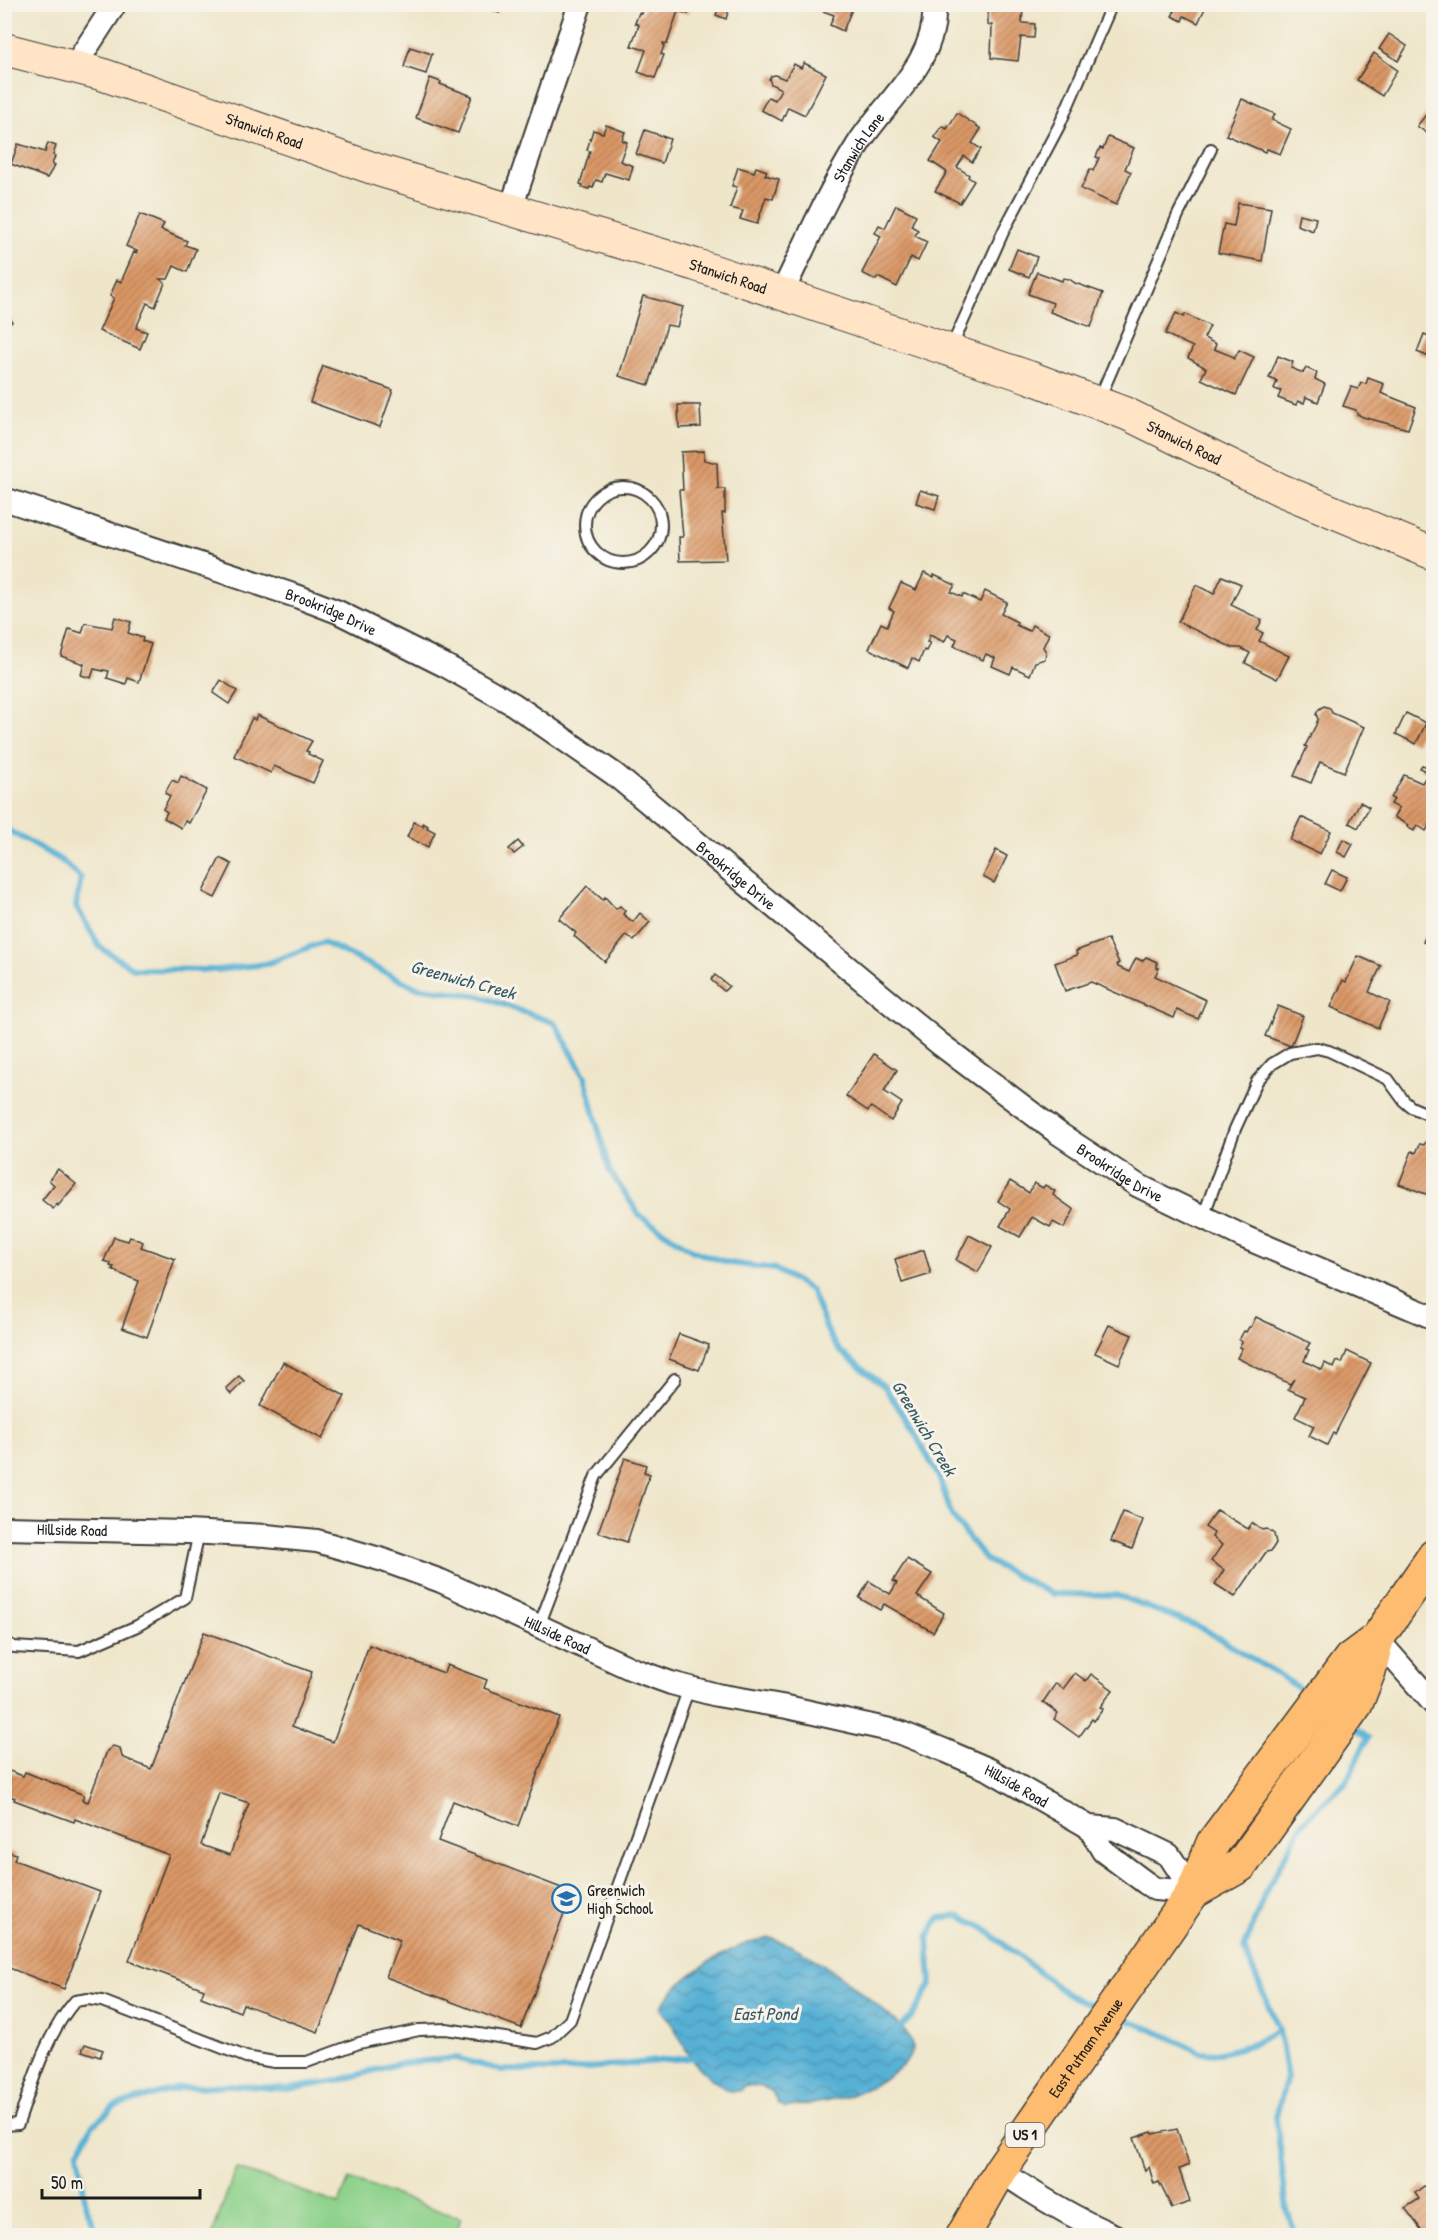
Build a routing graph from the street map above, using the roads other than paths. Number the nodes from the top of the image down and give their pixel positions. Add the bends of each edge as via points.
1 (115, 4) edge
2 (580, 4) edge
3 (934, 4) edge
4 (1112, 4) edge
5 (4, 49) edge
6 (74, 67) junction
7 (1210, 149) dead end
8 (510, 211) junction
9 (782, 293) junction
10 (949, 351) junction
11 (1098, 402) junction
12 (4, 499) edge
13 (1434, 554) edge
14 (608, 560) joint
15 (1434, 1117) edge
16 (1203, 1217) junction
17 (1434, 1318) edge
18 (675, 1379) dead end
19 (4, 1528) edge
20 (199, 1532) junction
21 (1434, 1556) edge
22 (539, 1626) junction
23 (1377, 1639) junction
24 (4, 1642) edge
25 (689, 1688) junction
26 (1434, 1704) edge
27 (1089, 1827) junction
28 (1193, 1892) junction
29 (4, 2125) edge
30 (999, 2171) junction
31 (963, 2235) edge
32 (1115, 2235) edge

1 - 6 street
2 - 8 street
3 - 9 street, Stanwich Lane via 931,34 922,57 858,144
4 - 10 lane via 1059,126 1004,230
5 - 6 street, Stanwich Road
6 - 8 street, Stanwich Road
7 - 11 lane
8 - 9 street, Stanwich Road
9 - 10 street, Stanwich Road
10 - 11 street, Stanwich Road
11 - 13 street, Stanwich Road via 1281,490
12 - 16 street, Brookridge Drive via 338,612 513,704 614,774 990,1084 1100,1162
14 - 14 lane via 632,563 652,551 658,541 661,523 656,506 639,490 627,487 604,492 588,510 585,522 590,545
15 - 16 lane via 1411,1107 1388,1079 1329,1051 1317,1048 1290,1053 1272,1064 1257,1081
16 - 17 street, Brookridge Drive
18 - 22 lane via 596,1476
19 - 20 street, Hillside Road
20 - 22 street, Hillside Road via 317,1542 383,1560 441,1581
20 - 24 lane via 185,1598 137,1626 80,1651 14,1647
21 - 23 main road, East Putnam Avenue / US 1
22 - 25 street, Hillside Road via 632,1670
23 - 26 street
23 - 28 main road, East Putnam Avenue / US 1 via 1369,1671 1344,1694 1317,1730 1213,1843
25 - 27 street, Hillside Road via 899,1732 990,1770
25 - 29 lane via 570,2020 552,2037 537,2043 446,2029 418,2030 359,2043 307,2062 274,2062 246,2057 102,2001 75,2001 61,2017 45,2049 18,2124
27 - 28 street, Hillside Road via 1115,1829 1169,1855
27 - 28 street, Hillside Road via 1103,1851 1155,1889
28 - 30 main road, East Putnam Avenue / US 1
30 - 31 main road, East Putnam Avenue / US 1
30 - 32 street via 1045,2202

